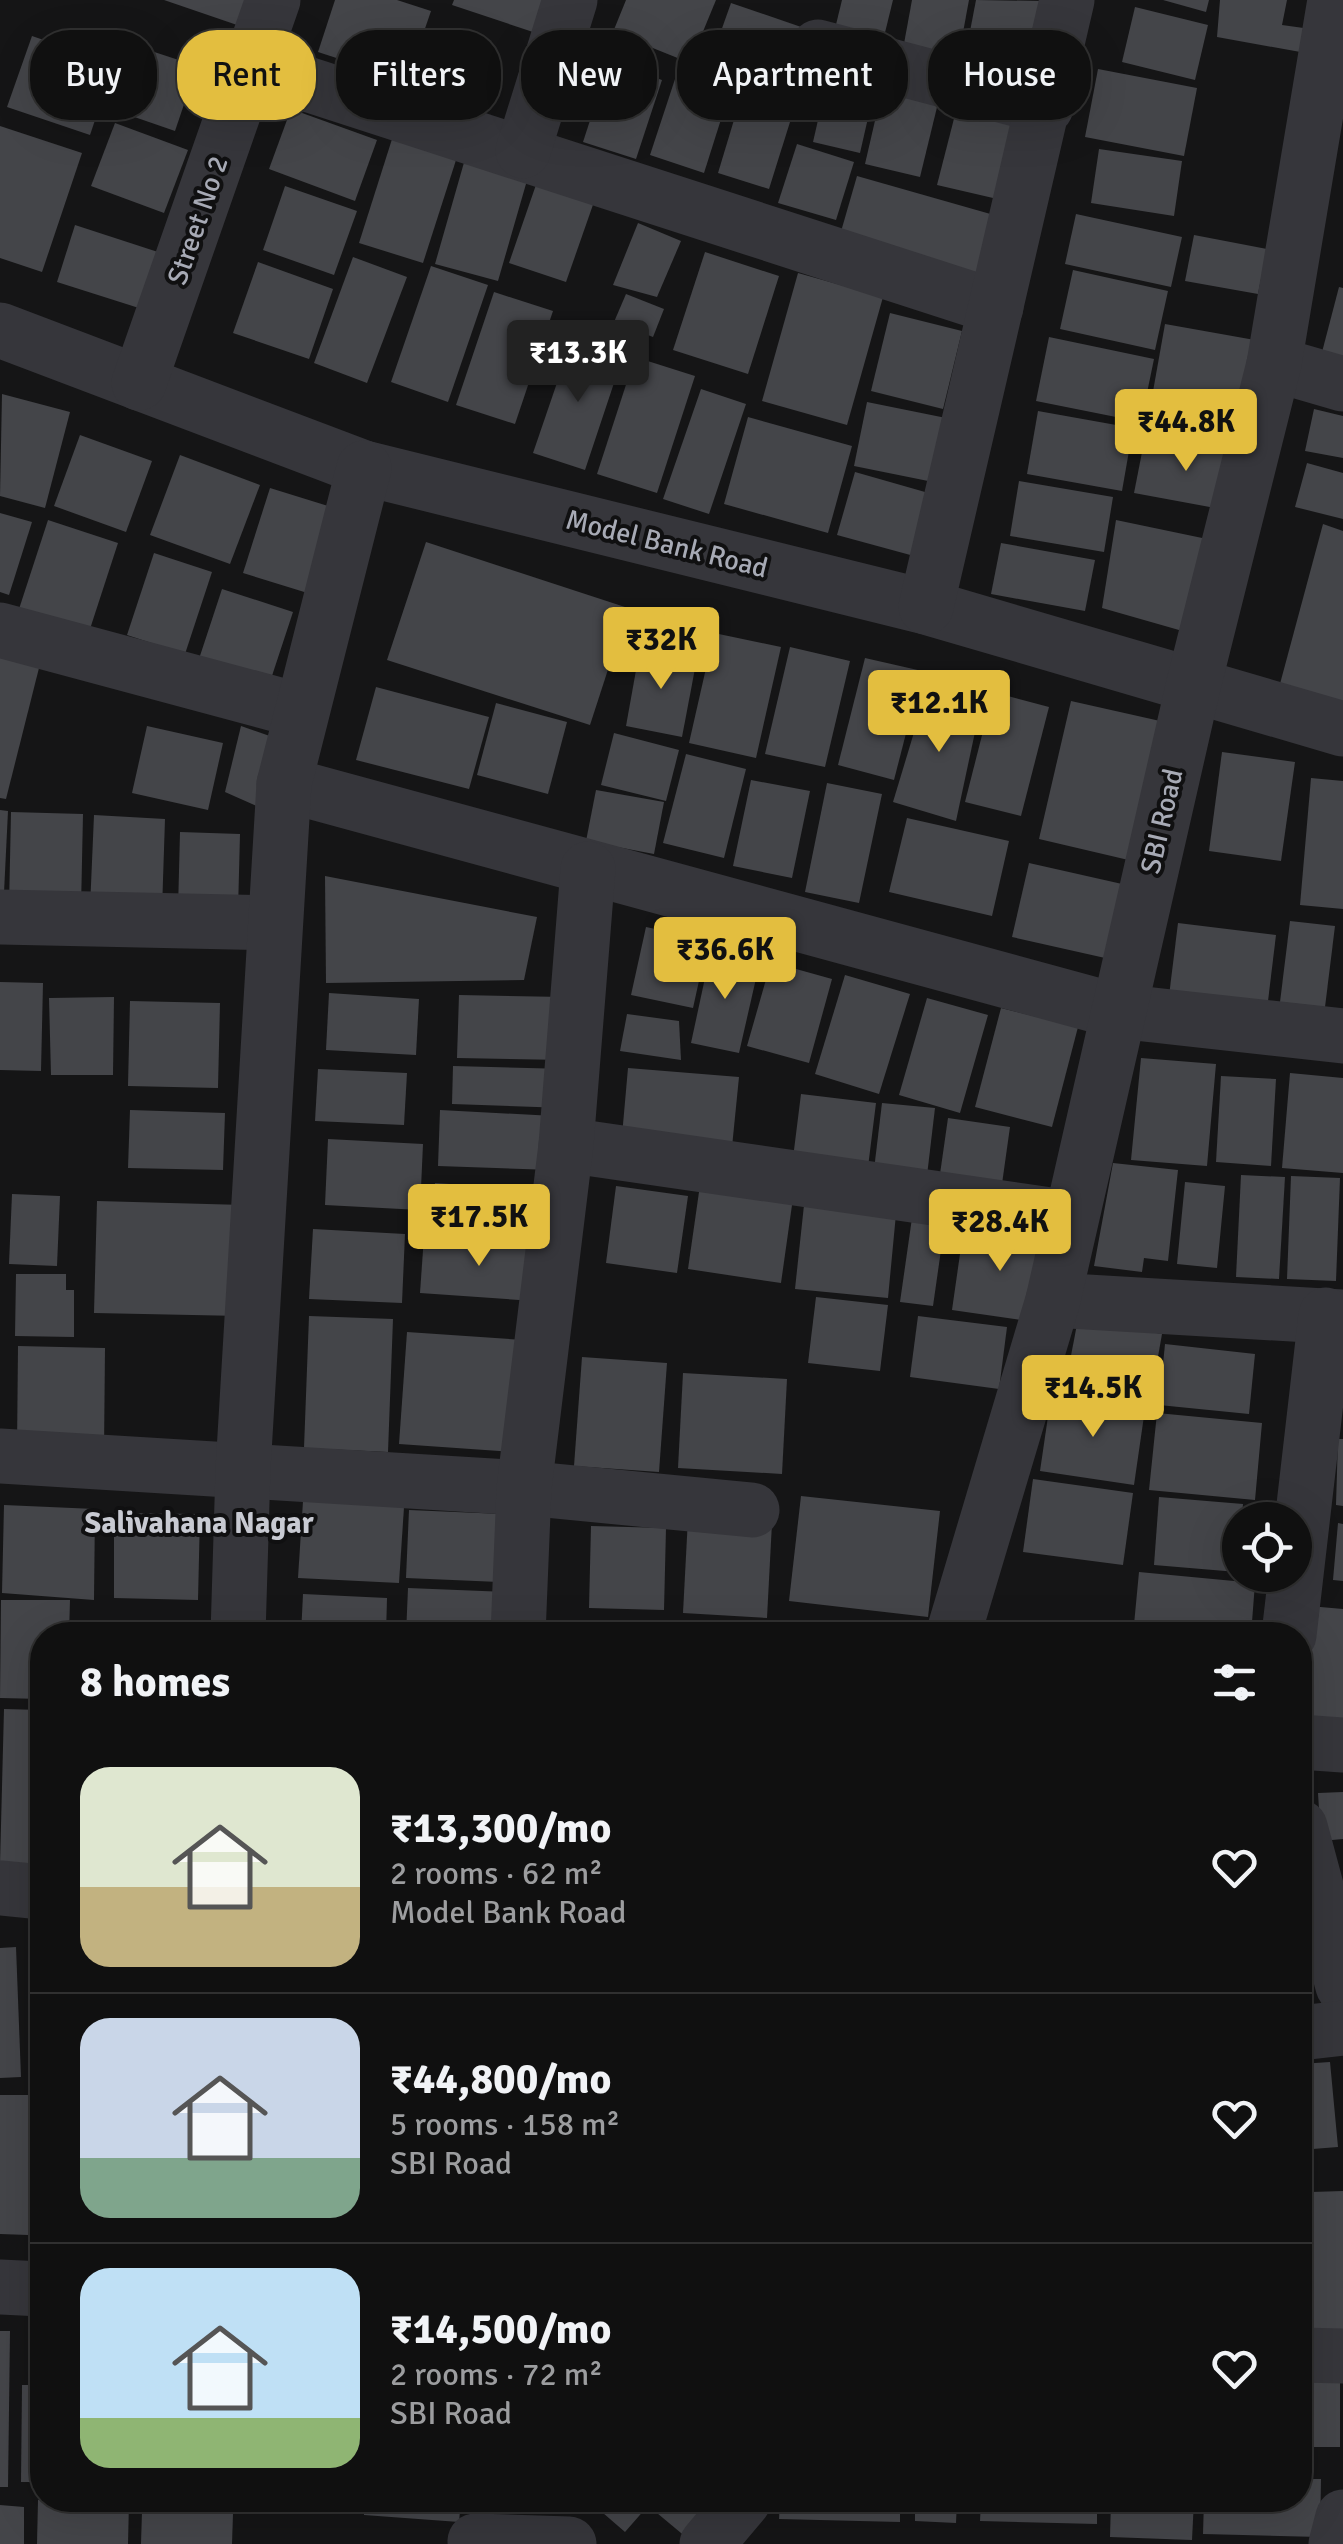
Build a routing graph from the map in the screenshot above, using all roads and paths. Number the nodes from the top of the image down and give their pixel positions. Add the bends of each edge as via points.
1 (272, 0) edge
2 (570, 0) edge
3 (1068, 0) edge
4 (1335, 0) edge
5 (262, 30) edge
6 (1062, 30) edge
7 (316, 86) edge
8 (1330, 100) edge
9 (232, 120) edge
10 (1043, 120) edge
11 (524, 151) junction
12 (996, 307) junction
13 (0, 330) edge
14 (1274, 364) junction
15 (139, 383) junction
16 (1343, 384) edge
17 (364, 468) junction
18 (926, 607) junction
19 (0, 630) edge
20 (1193, 687) junction
21 (301, 711) junction
22 (1343, 729) edge
23 (284, 784) junction
24 (588, 869) junction
25 (0, 918) edge
26 (275, 923) junction
27 (1117, 1011) junction
28 (1343, 1036) edge
29 (566, 1145) junction
30 (1071, 1218) junction
31 (1052, 1300) junction
32 (1334, 1316) edge
33 (0, 1456) edge
34 (243, 1469) junction
35 (524, 1488) junction
36 (752, 1510) dead end
37 (238, 1622) edge
38 (519, 1622) edge
39 (957, 1622) edge
40 (1291, 1622) edge
41 (1312, 1743) edge
42 (1343, 1745) edge
43 (1312, 1872) edge
44 (0, 1888) edge
45 (30, 1891) edge
46 (1343, 1986) edge
47 (1343, 2028) edge
48 (1312, 2032) edge
49 (0, 2287) edge
50 (30, 2288) edge
51 (1312, 2355) edge
52 (1343, 2356) edge
53 (734, 2512) edge
54 (1343, 2517) edge
55 (484, 2528) edge
56 (568, 2544) edge
57 (707, 2544) edge
58 (1336, 2544) edge

1 - 5 street, Street No 2
2 - 11 street
3 - 6 street
4 - 8 street, SBI Road
7 - 11 street
8 - 14 street, SBI Road
9 - 15 street, Street No 2
10 - 12 street
11 - 12 street
12 - 18 street
13 - 15 street, Model Bank Road
14 - 16 street
14 - 20 street, SBI Road
15 - 17 street, Model Bank Road
17 - 18 street, Model Bank Road
17 - 21 street
18 - 20 street, Model Bank Road
19 - 21 street
20 - 22 street, Model Bank Road
20 - 27 street, SBI Road
21 - 23 street
23 - 24 street
23 - 26 street
24 - 27 street
24 - 29 street
25 - 26 street
26 - 34 street
27 - 28 street
27 - 30 street, SBI Road
29 - 30 street
29 - 35 street
30 - 31 street, SBI Road
31 - 32 street
31 - 39 street, SBI Road
32 - 40 street
33 - 34 street
34 - 35 street
34 - 37 street
35 - 36 street
35 - 38 street
41 - 42 street
43 - 46 street
44 - 45 street
47 - 48 street
49 - 50 street
51 - 52 street
53 - 57 street
54 - 58 street
55 - 56 street

